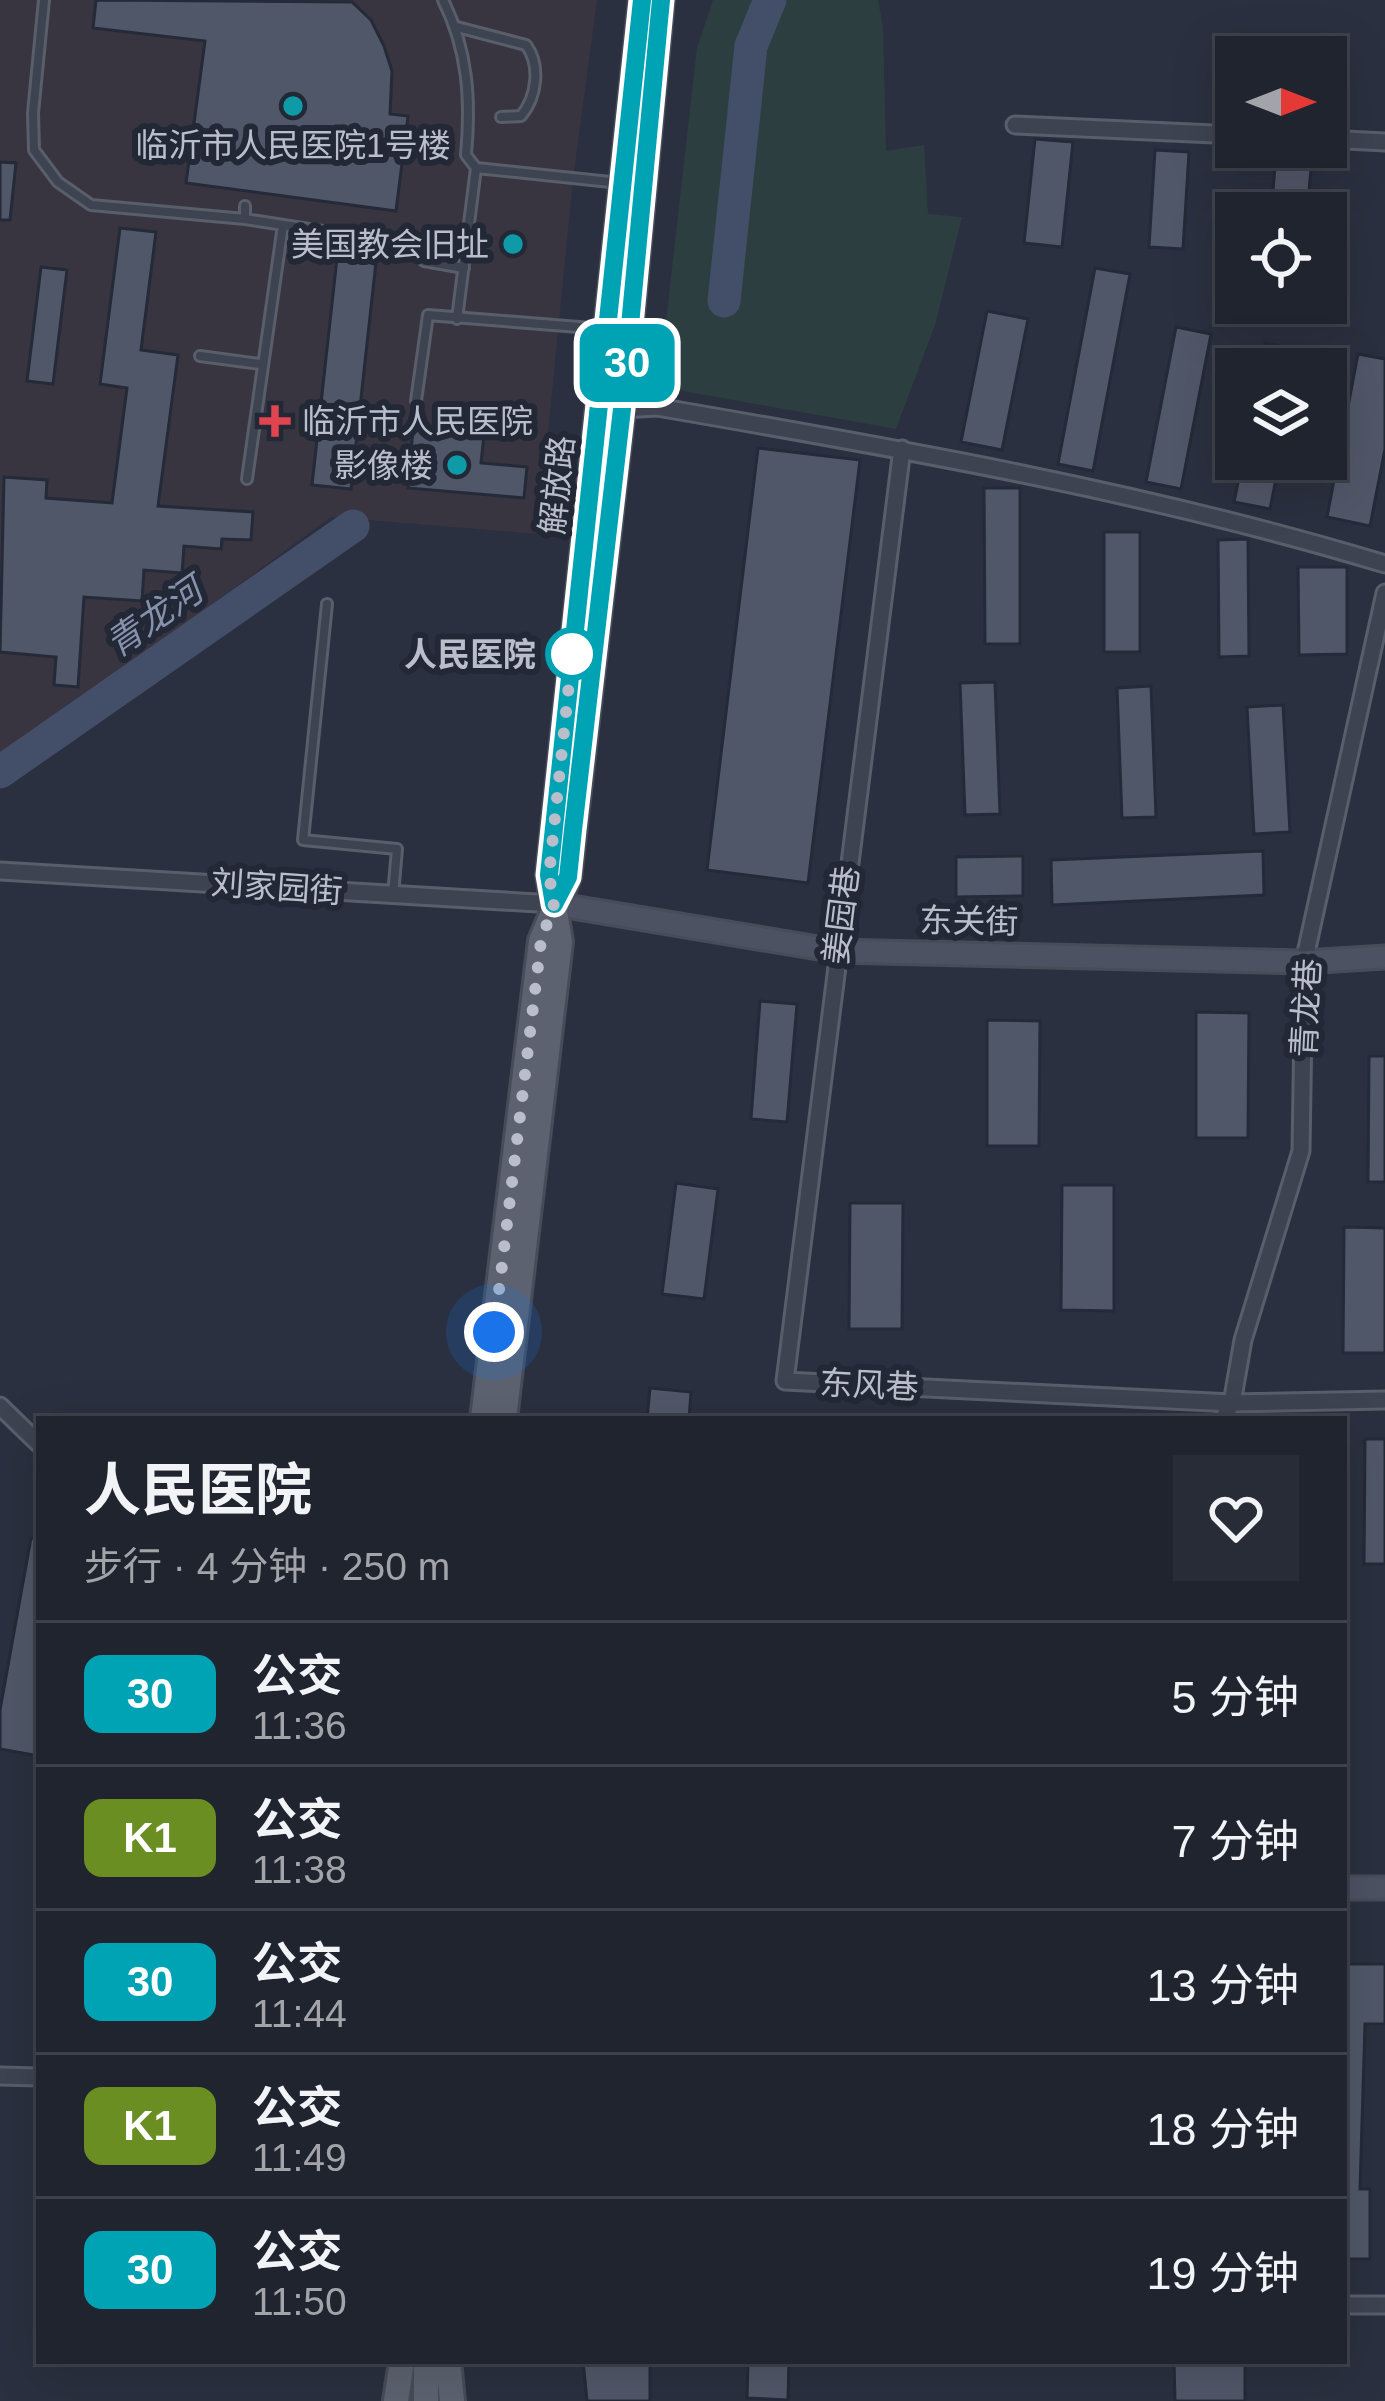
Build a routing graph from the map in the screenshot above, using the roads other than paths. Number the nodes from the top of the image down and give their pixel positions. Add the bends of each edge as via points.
1 (44, 0) edge
2 (443, 0) edge
3 (642, 0) edge
4 (662, 0) edge
5 (457, 27) junction
6 (501, 117) dead end
7 (1015, 125) dead end
8 (1215, 134) edge
9 (1347, 140) edge
10 (1385, 142) edge
11 (476, 168) junction
12 (621, 183) junction
13 (245, 206) dead end
14 (245, 220) junction
15 (283, 225) junction
16 (464, 268) junction
17 (457, 319) junction
18 (607, 329) junction
19 (200, 356) dead end
20 (260, 364) junction
21 (416, 400) dead end
22 (622, 409) junction
23 (902, 449) junction
24 (247, 479) dead end
25 (1385, 564) edge
26 (1385, 593) edge
27 (327, 604) dead end
28 (0, 871) edge
29 (393, 895) junction
30 (554, 904) junction
31 (836, 951) junction
32 (1385, 957) edge
33 (1304, 962) junction
34 (784, 1381) joint
35 (1385, 1400) edge
36 (1232, 1402) junction
37 (0, 1406) edge
38 (483, 1416) edge
39 (504, 1416) edge
40 (1225, 1416) edge
41 (36, 1441) edge
42 (1347, 1888) edge
43 (1385, 1888) edge
44 (0, 2076) edge
45 (36, 2078) edge
46 (1347, 2305) edge
47 (1385, 2305) edge
48 (403, 2364) edge
49 (404, 2364) edge
50 (426, 2364) edge
51 (448, 2364) edge
52 (396, 2401) edge
53 (406, 2401) edge
54 (426, 2401) edge
55 (452, 2401) edge

1 - 14 lane via 34,150 58,182 92,205
2 - 5 lane
3 - 12 main road, 解放路
4 - 22 main road, 解放路
5 - 6 lane via 526,45 533,54 530,105 521,116
5 - 11 lane via 470,103 466,155
7 - 8 street
9 - 10 street
11 - 12 lane
11 - 16 lane
12 - 18 main road, 解放路
13 - 14 lane
14 - 15 lane
15 - 16 lane via 405,244 424,261
15 - 20 lane
16 - 17 lane
17 - 18 lane
17 - 21 lane via 428,315
18 - 30 main road, 解放路 via 549,875
19 - 20 lane
20 - 24 lane
22 - 23 street via 657,407
22 - 30 main road, 解放路 via 568,877
23 - 25 street via 1255,525
23 - 31 street, 姜园巷
26 - 33 street, 青龙巷
27 - 29 lane via 303,840 397,850
28 - 29 street, 刘家园街
29 - 30 street, 刘家园街
30 - 31 street, 东关街
30 - 38 main road, 解放路 via 541,941
30 - 39 main road, 解放路 via 560,942
31 - 33 street, 东关街
31 - 34 street, 姜园巷
32 - 33 street, 东关街
33 - 36 street, 青龙巷 via 1301,1151
34 - 36 street, 东风巷
35 - 36 street, 东风巷
36 - 40 street, 青龙巷
37 - 41 street
42 - 43 street
44 - 45 street
46 - 47 street
48 - 52 main road
49 - 53 main road
50 - 54 main road
51 - 55 main road

